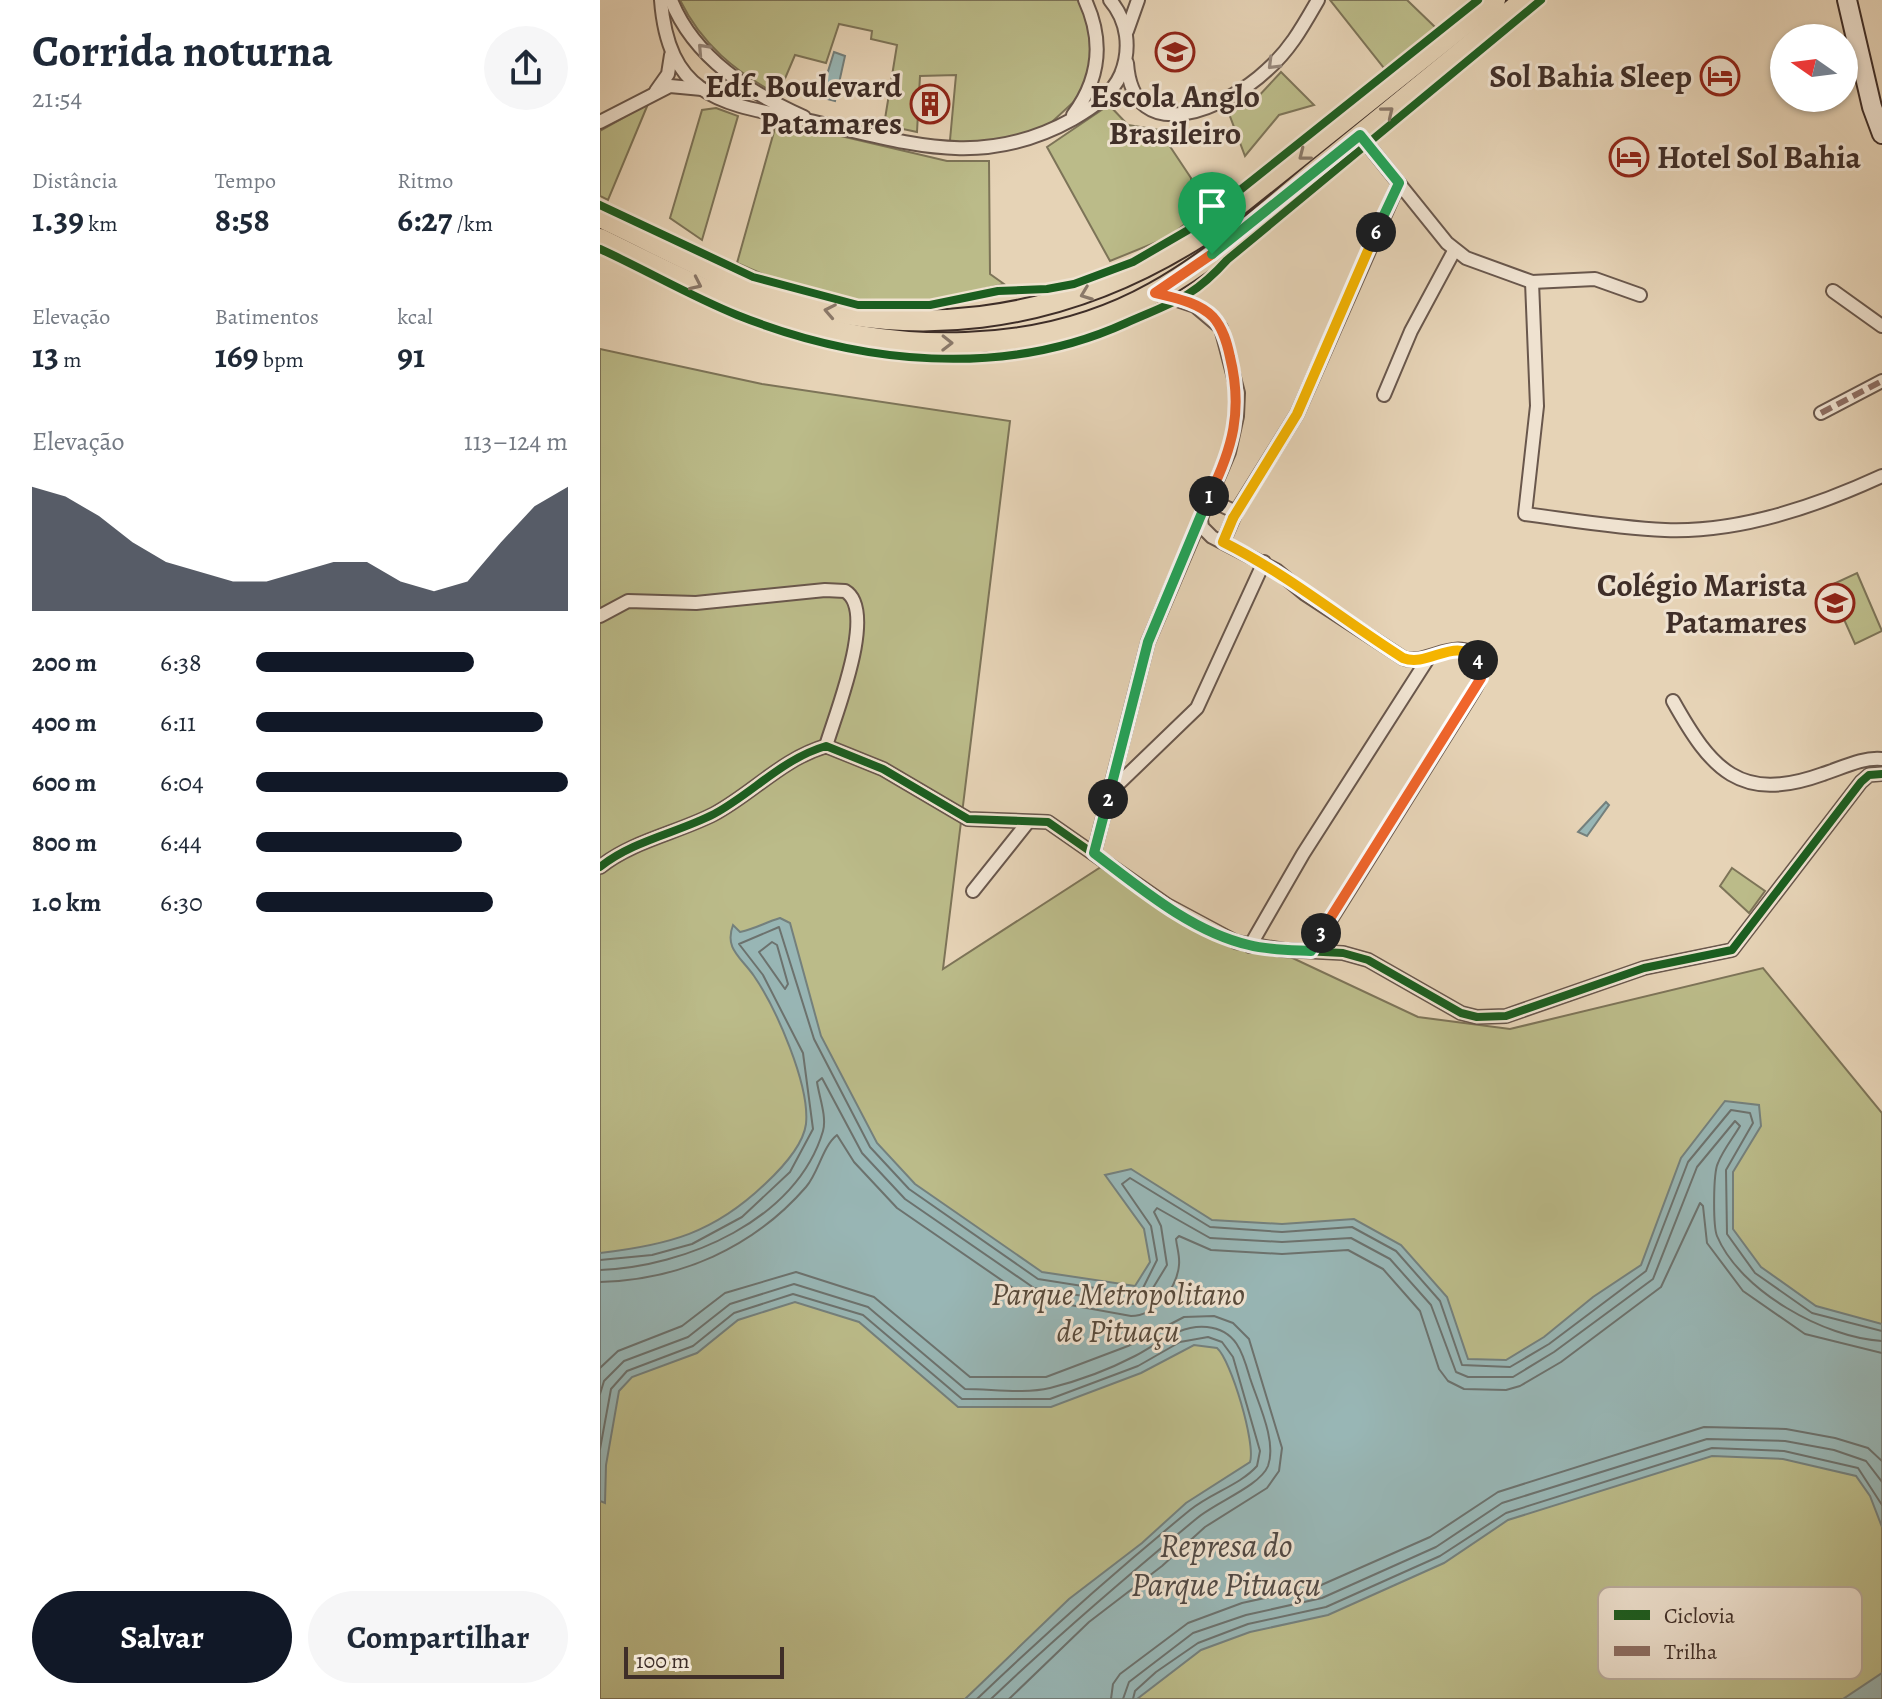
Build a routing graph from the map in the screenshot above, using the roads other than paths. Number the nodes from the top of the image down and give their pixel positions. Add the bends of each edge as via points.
1 (661, 0) edge
2 (671, 0) edge
3 (1085, 0) edge
4 (1099, 0) edge
5 (1110, 0) edge
6 (1138, 0) edge
7 (1318, 0) edge
8 (1495, 0) edge
9 (1524, 0) edge
10 (1847, 0) edge
11 (1091, 13) junction
12 (684, 25) junction
13 (1127, 34) junction
14 (665, 39) junction
15 (671, 55) junction
16 (1127, 56) junction
17 (1093, 80) junction
18 (741, 82) junction
19 (702, 89) junction
20 (1112, 89) junction
21 (656, 91) junction
22 (728, 102) junction
23 (1068, 121) junction
24 (600, 122) edge
25 (814, 122) junction
26 (1882, 134) edge
27 (1360, 135) junction
28 (1399, 183) junction
29 (600, 217) edge
30 (600, 239) edge
31 (1454, 251) junction
32 (1532, 282) junction
33 (1833, 291) dead end
34 (1155, 293) junction
35 (1640, 295) dead end
36 (1882, 326) edge
37 (1882, 381) edge
38 (1384, 395) dead end
39 (1821, 413) dead end
40 (1882, 476) edge
41 (1208, 499) junction
42 (1236, 512) junction
43 (1201, 519) junction
44 (1223, 542) junction
45 (1264, 562) junction
46 (600, 616) edge
47 (1429, 657) junction
48 (1673, 701) dead end
49 (826, 746) junction
50 (1882, 759) edge
51 (1882, 774) edge
52 (1110, 793) junction
53 (1028, 822) junction
54 (1094, 853) junction
55 (600, 867) edge
56 (973, 891) dead end
57 (1250, 946) junction
58 (1311, 951) junction

1 - 14 street
2 - 12 street
3 - 11 street
4 - 11 street
5 - 13 street
6 - 13 street
7 -> 16 street via 1293,43 1253,82 1183,113 1160,115 1141,104 1130,84
8 -> 29 main road via 1201,235 1095,291 1038,308 931,320 821,309 748,287
27 -> 9 main road
10 - 26 street
11 - 17 street via 1098,41
12 - 14 street
18 -> 12 street via 700,48
13 - 16 street
14 - 15 street
15 - 19 street
15 - 21 street via 668,74
16 - 20 street
17 - 20 street via 1100,88
17 - 23 street
18 - 22 street via 739,94
18 - 25 street
19 - 21 street via 670,86
19 - 22 street
20 - 23 street
21 - 24 street
22 - 25 street
23 - 25 street via 1021,143 960,151
27 - 28 street
27 - 34 main road via 1251,225
28 - 31 street
28 - 42 street via 1297,414
30 -> 34 main road via 741,305 816,327 888,340 970,343 1044,334
31 - 32 street
31 - 38 street
32 - 35 street via 1595,279
32 - 40 street via 1537,406 1525,514 1700,529 1806,506
33 - 36 street
34 - 41 street via 1208,313 1221,328 1229,352 1238,393 1235,435
37 - 39 street
41 - 42 street
41 - 43 street
42 - 44 street
43 - 44 street via 1206,533
43 - 52 street via 1148,642
44 - 45 street
45 - 47 street via 1403,658
45 - 52 street via 1190,719
46 - 49 street via 628,601 696,603 845,591 856,603 859,626
47 - 57 street
47 - 58 street via 1454,650 1472,654 1479,661 1481,678
48 - 50 street via 1715,765 1750,783 1785,786 1863,760
49 - 53 street via 883,769 968,819
49 - 55 street via 784,766 712,815
51 - 58 street via 1861,782 1740,942 1724,954 1644,968 1492,1018 1461,1013 1368,960
52 - 54 street
53 - 54 street via 1048,822
53 - 56 street
54 - 57 street via 1188,918
57 - 58 street

